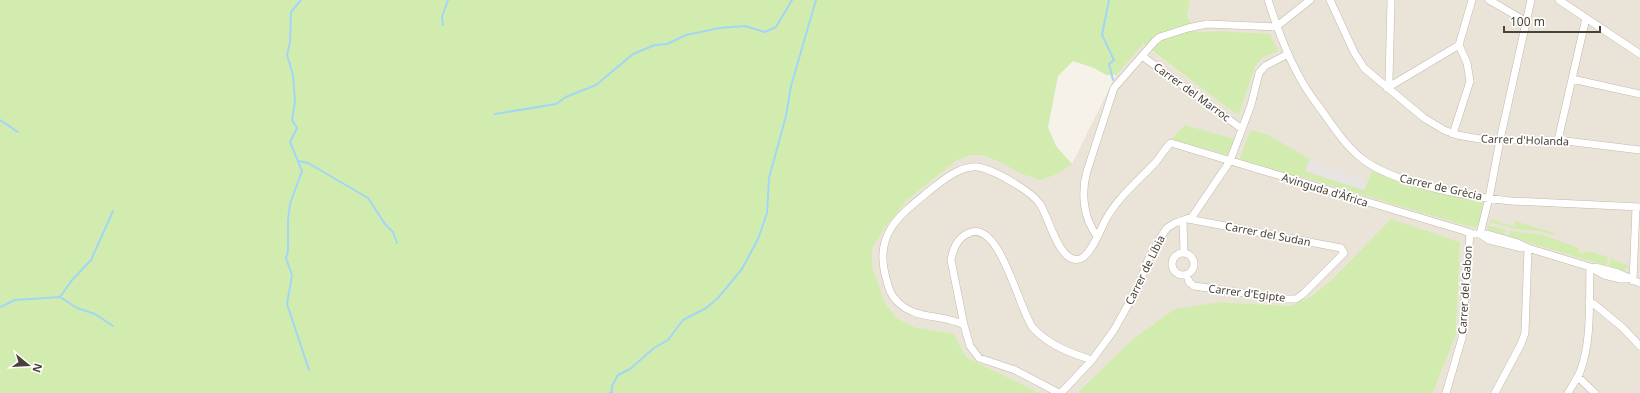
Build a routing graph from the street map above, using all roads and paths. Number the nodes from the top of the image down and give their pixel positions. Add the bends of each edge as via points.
1 (1268, 0) edge
2 (1310, 0) edge
3 (1330, 0) edge
4 (1391, 0) edge
5 (1395, 0) edge
6 (1472, 0) edge
7 (1489, 0) edge
8 (1531, 0) edge
9 (1559, 0) edge
10 (1586, 18) junction
11 (1526, 22) junction
12 (1276, 28) junction
13 (1459, 45) junction
14 (1288, 54) junction
15 (1640, 54) edge
16 (1142, 56) junction
17 (1572, 79) junction
18 (1387, 88) junction
19 (1640, 94) edge
20 (1242, 129) junction
21 (1453, 134) junction
22 (1500, 140) junction
23 (1558, 140) junction
24 (1640, 150) edge
25 (1230, 161) junction
26 (1489, 198) junction
27 (1638, 207) edge
28 (1185, 219) junction
29 (1470, 233) junction
30 (1480, 234) junction
31 (1097, 236) junction
32 (1528, 248) junction
33 (1184, 253) junction
34 (1344, 253) joint
35 (1590, 267) junction
36 (1187, 275) junction
37 (1634, 281) edge
38 (1589, 302) junction
39 (964, 325) junction
40 (1640, 346) edge
41 (1092, 360) junction
42 (1578, 377) junction
43 (1060, 393) edge
44 (1446, 393) edge
45 (1495, 393) edge
46 (1568, 393) edge
47 (1595, 393) edge

1 - 12 street, Carrer de Grècia
2 - 12 street
3 - 18 street, Carrer d'Holanda via 1364,68
4 - 5 street
4 - 18 street
6 - 13 street
7 - 11 street
8 - 11 street
9 - 10 street
10 - 15 street
10 - 17 street
11 - 22 street
12 - 14 street, Carrer de Grècia
12 - 16 street via 1198,25 1160,37
13 - 18 street
13 - 21 street via 1467,63 1470,81
14 - 20 street, Carrer de Líbia via 1265,66 1260,73
14 - 26 street, Carrer de Grècia via 1300,80 1338,133 1368,164 1418,184
16 - 20 street, Carrer del Marroc
16 - 31 street via 1112,92 1083,184 1088,219
17 - 19 street
17 - 23 street
18 - 21 street, Carrer d'Holanda via 1424,118
20 - 25 street, Carrer de Líbia
21 - 22 street, Carrer d'Holanda
22 - 23 street, Carrer d'Holanda
22 - 26 street
23 - 24 street, Carrer d'Holanda
25 - 28 street, Carrer de Líbia via 1192,217
25 - 29 street, Avinguda d'Àfrica
25 - 31 street, Avinguda d'Àfrica via 1171,143 1117,202
26 - 27 street, Carrer de Grècia
26 - 30 street
27 - 37 street
28 - 33 street
28 - 34 street, Carrer del Sudan via 1341,248
28 - 41 street, Carrer de Líbia via 1167,228 1162,235 1122,317 1105,345
29 - 30 street, Avinguda d'Àfrica
29 - 44 street, Carrer del Gabon via 1462,338
30 - 32 street, Avinguda d'Àfrica via 1489,240
31 - 39 street via 1085,256 1079,259 1067,256 1039,203 1027,193 986,168 967,168 948,176 898,218 885,240 882,257 889,288 904,308 917,314 947,318
32 - 35 street, Avinguda d'Àfrica
32 - 45 street via 1525,333
33 - 36 street via 1194,261 1193,269
33 - 36 street via 1176,255 1172,268 1178,274
34 - 36 street, Carrer d'Egipte via 1312,287 1296,299 1194,286 1189,282
35 - 37 street, Avinguda d'Àfrica via 1604,275
35 - 38 street
38 - 40 street via 1623,328
38 - 42 street via 1586,354
39 - 41 street via 951,260 961,239 966,234 977,231 986,235 997,247 1026,316 1034,328 1063,350
39 - 43 street via 970,346 979,358 1015,370
41 - 43 street, Carrer de Líbia
42 - 46 street
42 - 47 street

